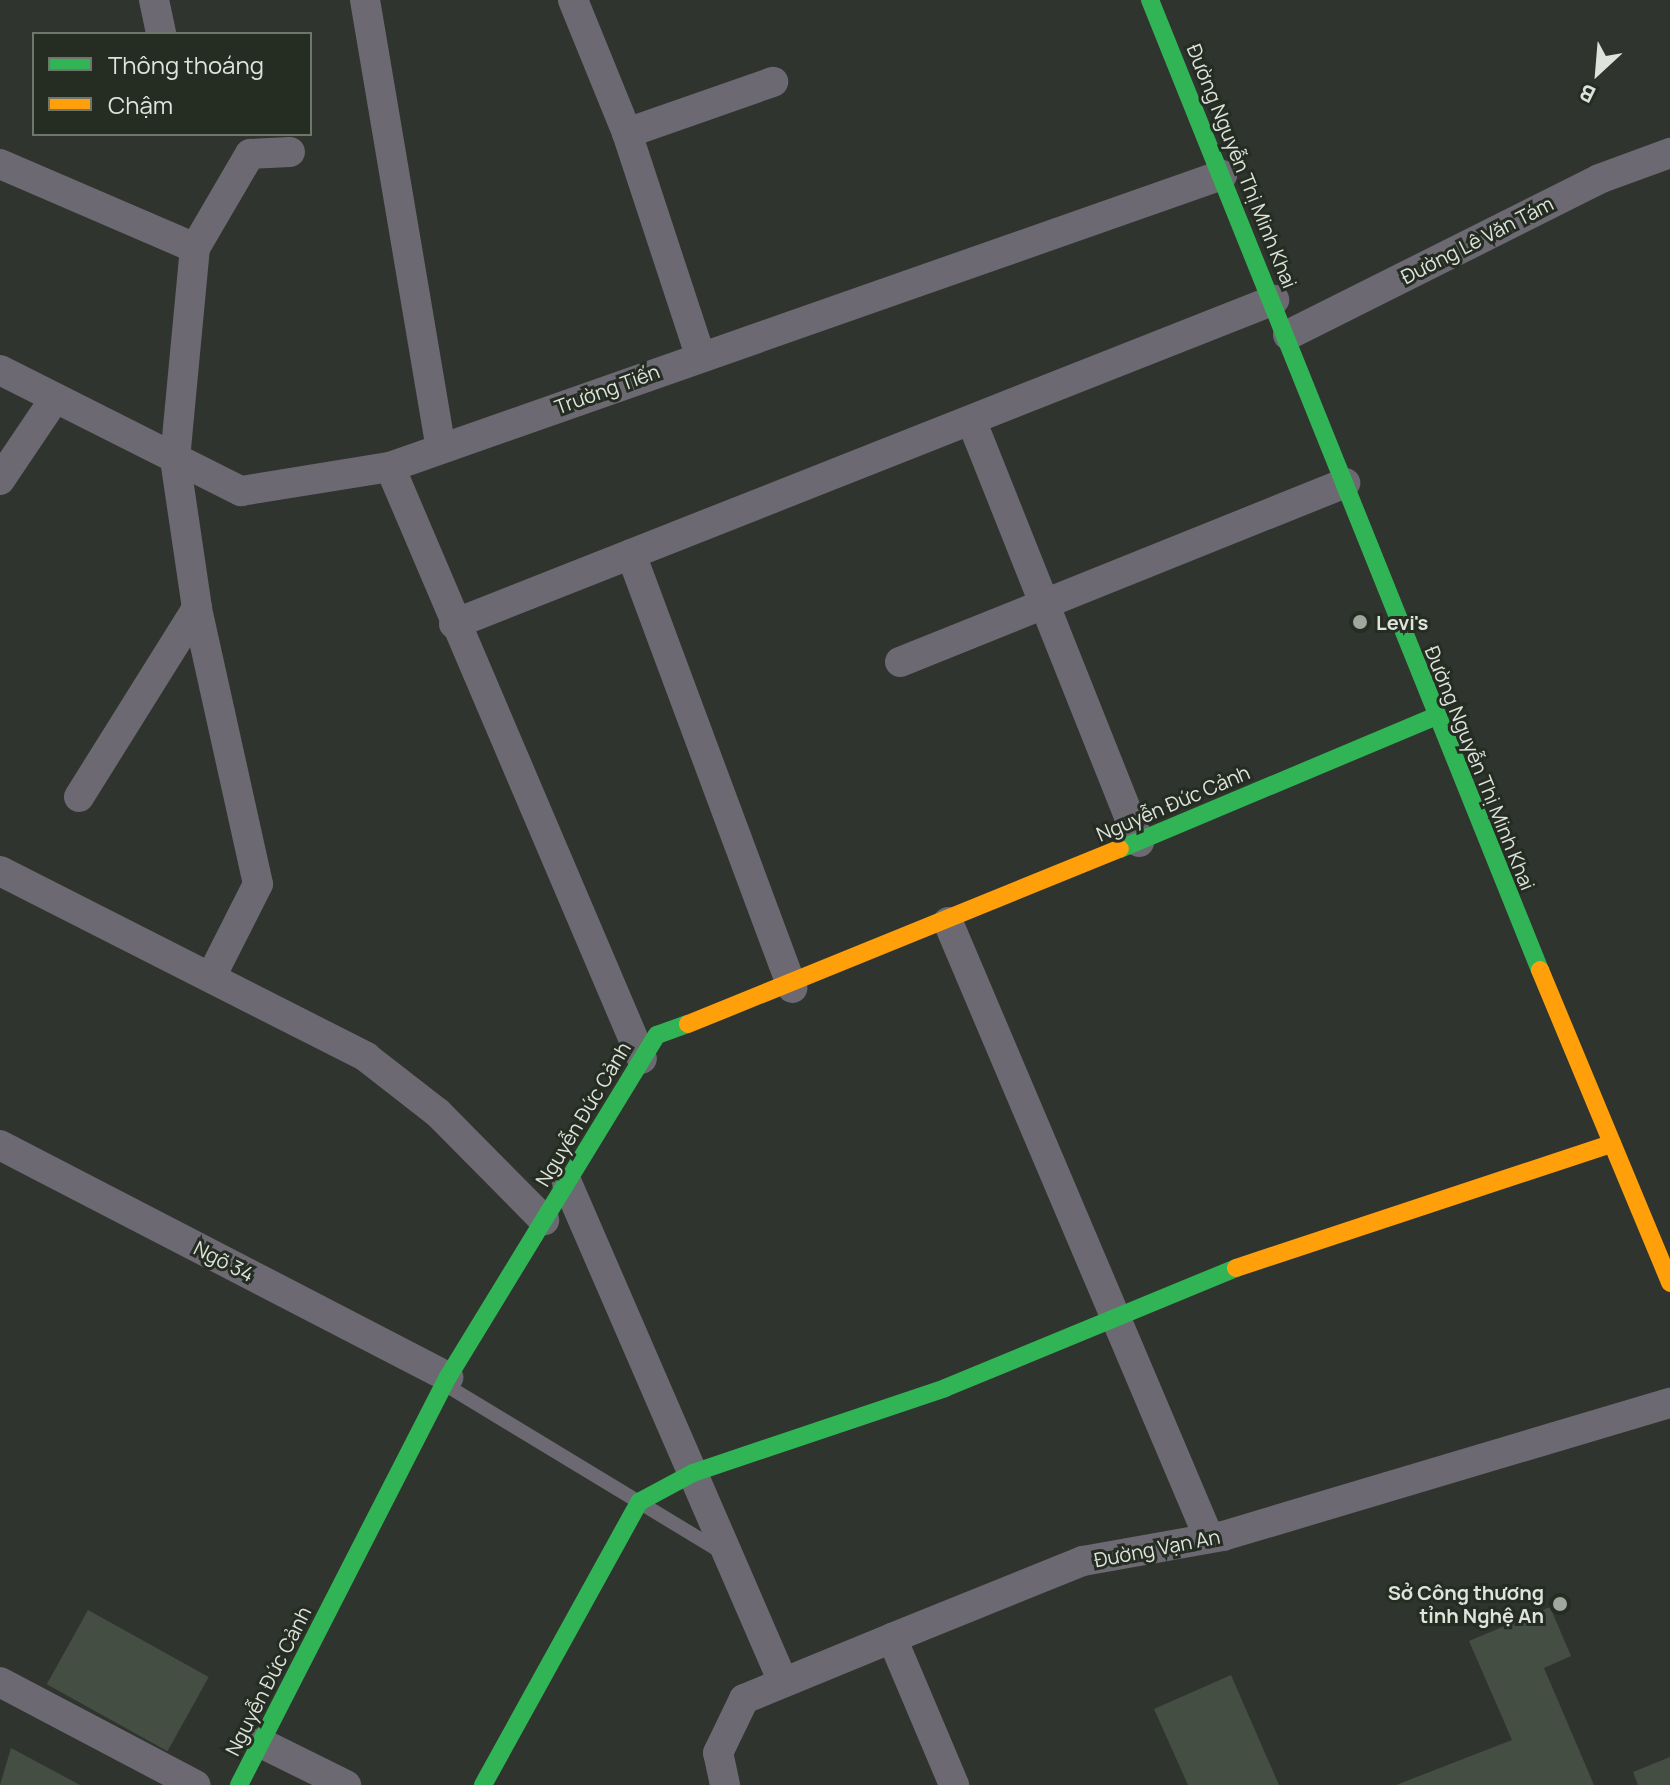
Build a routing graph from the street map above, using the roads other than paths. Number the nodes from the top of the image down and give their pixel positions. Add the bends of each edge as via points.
1 (154, 0) edge
2 (365, 0) edge
3 (573, 0) edge
4 (1150, 0) edge
5 (161, 32) edge
6 (773, 82) dead end
7 (627, 133) junction
8 (290, 152) dead end
9 (1670, 153) edge
10 (0, 164) edge
11 (1222, 175) junction
12 (195, 248) junction
13 (1274, 300) junction
14 (1288, 335) junction
15 (700, 355) junction
16 (0, 370) edge
17 (55, 398) junction
18 (972, 422) junction
19 (441, 449) junction
20 (175, 459) junction
21 (390, 467) junction
22 (0, 480) edge
23 (1345, 483) junction
24 (631, 554) junction
25 (1045, 605) junction
26 (197, 608) junction
27 (454, 624) junction
28 (900, 662) dead end
29 (1434, 717) junction
30 (79, 797) dead end
31 (1139, 842) junction
32 (0, 871) edge
33 (948, 922) junction
34 (211, 977) junction
35 (792, 988) junction
36 (642, 1059) junction
37 (1612, 1144) junction
38 (0, 1145) edge
39 (567, 1183) junction
40 (544, 1220) junction
41 (1670, 1283) edge
42 (1112, 1315) junction
43 (447, 1381) junction
44 (1670, 1403) edge
45 (693, 1473) junction
46 (639, 1502) junction
47 (1209, 1538) junction
48 (732, 1558) junction
49 (892, 1638) junction
50 (0, 1682) edge
51 (783, 1682) junction
52 (261, 1743) junction
53 (722, 1782) edge
54 (195, 1785) edge
55 (239, 1785) edge
56 (346, 1785) edge
57 (483, 1785) edge
58 (954, 1785) edge

1 - 5 street
2 - 19 street
3 - 7 street
4 - 11 street, Đường Nguyễn Thị Minh Khai
6 - 7 street
7 - 15 street
8 - 12 street via 250,154
9 - 14 street, Đường Lê Văn Tám via 1599,179
10 - 12 street
11 - 13 street, Đường Nguyễn Thị Minh Khai
11 - 15 street, Trường Tiến
12 - 20 street
13 - 14 street, Đường Nguyễn Thị Minh Khai
13 - 18 street
14 - 23 street, Đường Nguyễn Thị Minh Khai
15 - 19 street, Trường Tiến
16 - 17 street, Trường Tiến
17 - 20 street, Trường Tiến
17 - 22 street
18 - 24 street
18 - 25 street
19 - 21 street, Trường Tiến
20 - 21 street, Trường Tiến via 241,491
20 - 26 street
21 - 27 street
23 - 25 street
23 - 29 street, Đường Nguyễn Thị Minh Khai
24 - 27 street
24 - 35 street
25 - 28 street
25 - 31 street
26 - 30 street
26 - 34 street via 258,884
27 - 36 street
29 - 31 street, Nguyễn Đức Cảnh
29 - 37 street, Đường Nguyễn Thị Minh Khai
31 - 33 street, Nguyễn Đức Cảnh
32 - 34 street
33 - 35 street, Nguyễn Đức Cảnh
33 - 42 street
34 - 40 street via 402,1082
35 - 36 street, Nguyễn Đức Cảnh via 657,1035
36 - 39 street, Nguyễn Đức Cảnh
37 - 41 street, Đường Nguyễn Thị Minh Khai
37 - 42 street via 1397,1209
38 - 43 street, Ngõ 34
39 - 40 street, Nguyễn Đức Cảnh
39 - 45 street
40 - 43 street, Nguyễn Đức Cảnh
42 - 45 street via 945,1388
42 - 47 street
43 - 46 lane
43 - 52 street, Nguyễn Đức Cảnh
44 - 47 street, Đường Vạn An
45 - 46 street
45 - 48 street
46 - 48 lane
46 - 57 street
47 - 49 street, Đường Vạn An via 1083,1561
48 - 51 street
49 - 51 street, Đường Vạn An
49 - 58 street
50 - 54 street
51 - 53 street, Đường Vạn An via 744,1699 718,1753
52 - 55 street, Nguyễn Đức Cảnh
52 - 56 street

